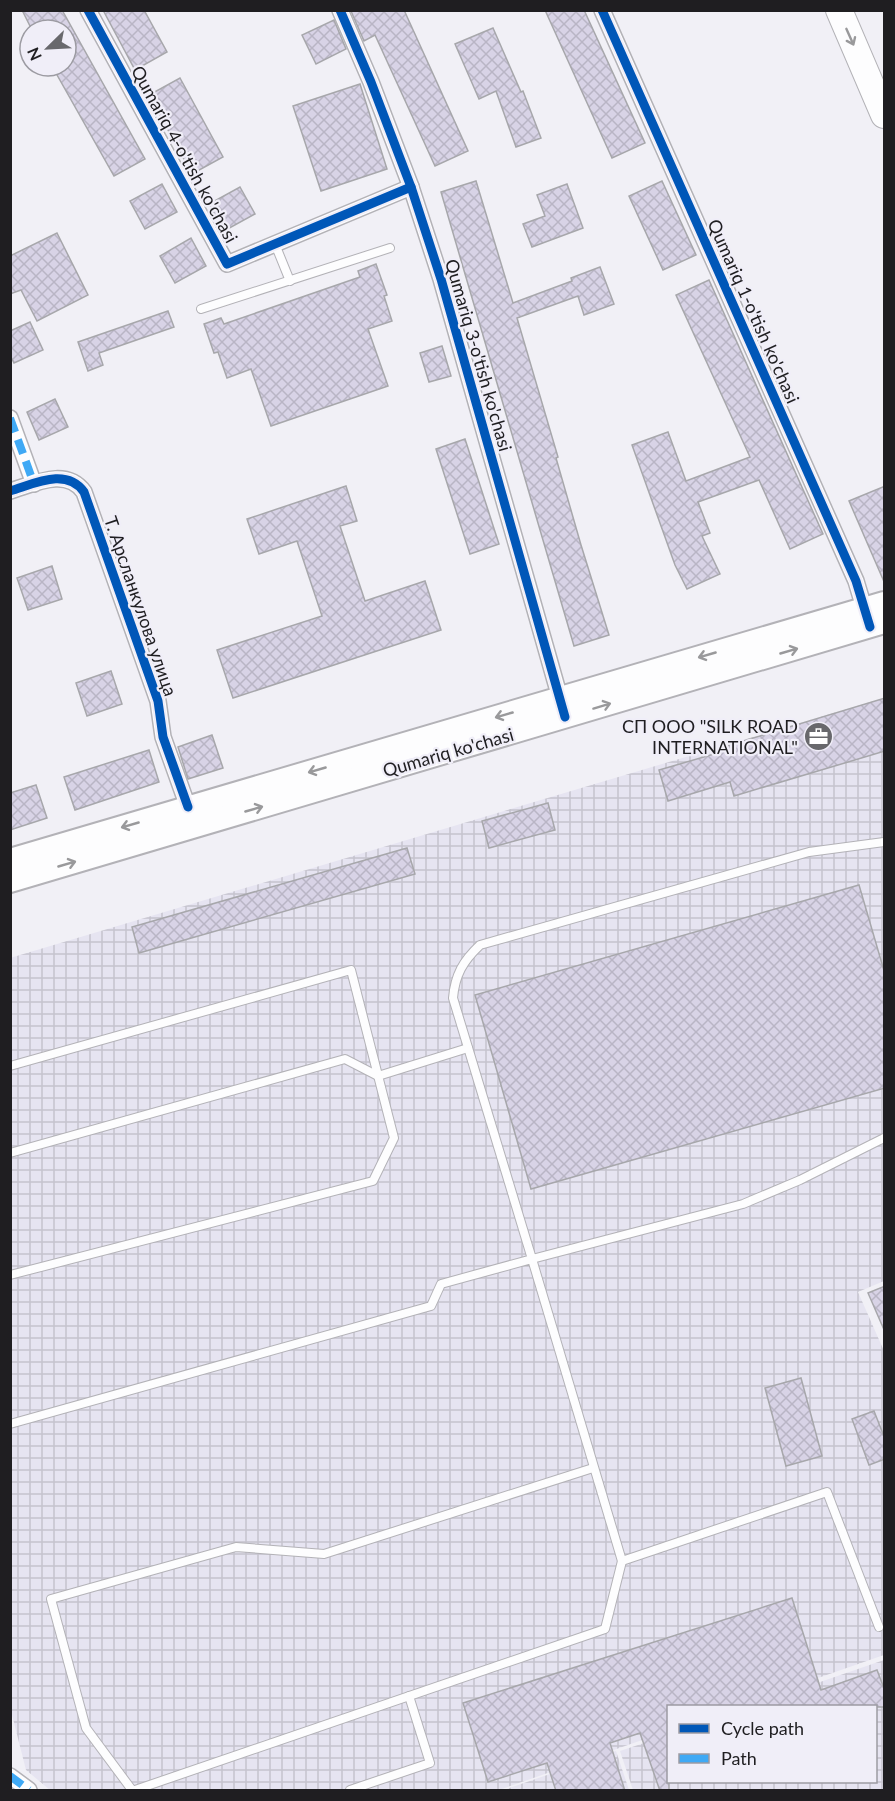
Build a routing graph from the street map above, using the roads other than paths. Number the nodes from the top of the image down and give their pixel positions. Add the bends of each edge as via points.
1 (88, 10) edge
2 (340, 10) edge
3 (602, 10) edge
4 (838, 10) edge
5 (874, 68) edge
6 (885, 115) edge
7 (411, 187) junction
8 (274, 244) junction
9 (390, 248) dead end
10 (290, 281) junction
11 (201, 309) dead end
12 (10, 418) edge
13 (34, 484) junction
14 (10, 491) edge
15 (876, 615) edge
16 (563, 707) junction
17 (188, 807) junction
18 (885, 842) edge
19 (10, 860) edge
20 (10, 881) edge
21 (468, 1048) junction
22 (10, 1066) edge
23 (378, 1076) junction
24 (885, 1138) edge
25 (10, 1153) edge
26 (532, 1259) junction
27 (10, 1275) edge
28 (10, 1424) edge
29 (593, 1468) junction
30 (622, 1561) junction
31 (879, 1627) dead end
32 (409, 1696) junction
33 (10, 1776) edge
34 (29, 1791) edge
35 (134, 1791) edge
36 (350, 1791) edge

1 - 8 street, Qumariq 4-o'tish ko'chasi via 227,264
2 - 7 street, Qumariq 3-o'tish ko'chasi
3 - 15 street, Qumariq 1-o'tish ko'chasi via 856,581
4 -> 5 highway
5 - 6 highway
7 - 8 street, Qumariq 4-o'tish ko'chasi
7 - 16 street, Qumariq 3-o'tish ko'chasi
8 - 10 lane
9 - 10 lane
10 - 11 lane
12 - 13 street
13 - 14 street, Т. Арсланкулова улица
13 - 17 street, Т. Арсланкулова улица via 69,479 84,492 158,701 163,737
15 - 16 main road, Qumariq ko'chasi
16 -> 17 main road, Qumariq ko'chasi
20 -> 16 main road, Qumariq ko'chasi
17 -> 19 main road, Qumariq ko'chasi
18 - 21 lane via 809,852 480,945 459,970 454,984 453,998
21 - 23 lane
21 - 26 lane
22 - 23 lane via 351,970
23 - 25 lane via 345,1059
23 - 27 lane via 394,1138 373,1181
24 - 26 lane via 743,1204
26 - 28 lane via 441,1284 431,1306
26 - 29 lane
29 - 30 lane
29 - 35 lane via 324,1554 236,1547 51,1599 86,1728
30 - 31 lane via 828,1492
30 - 32 lane via 605,1629
32 - 35 lane
32 - 36 lane via 430,1762
33 - 34 street

